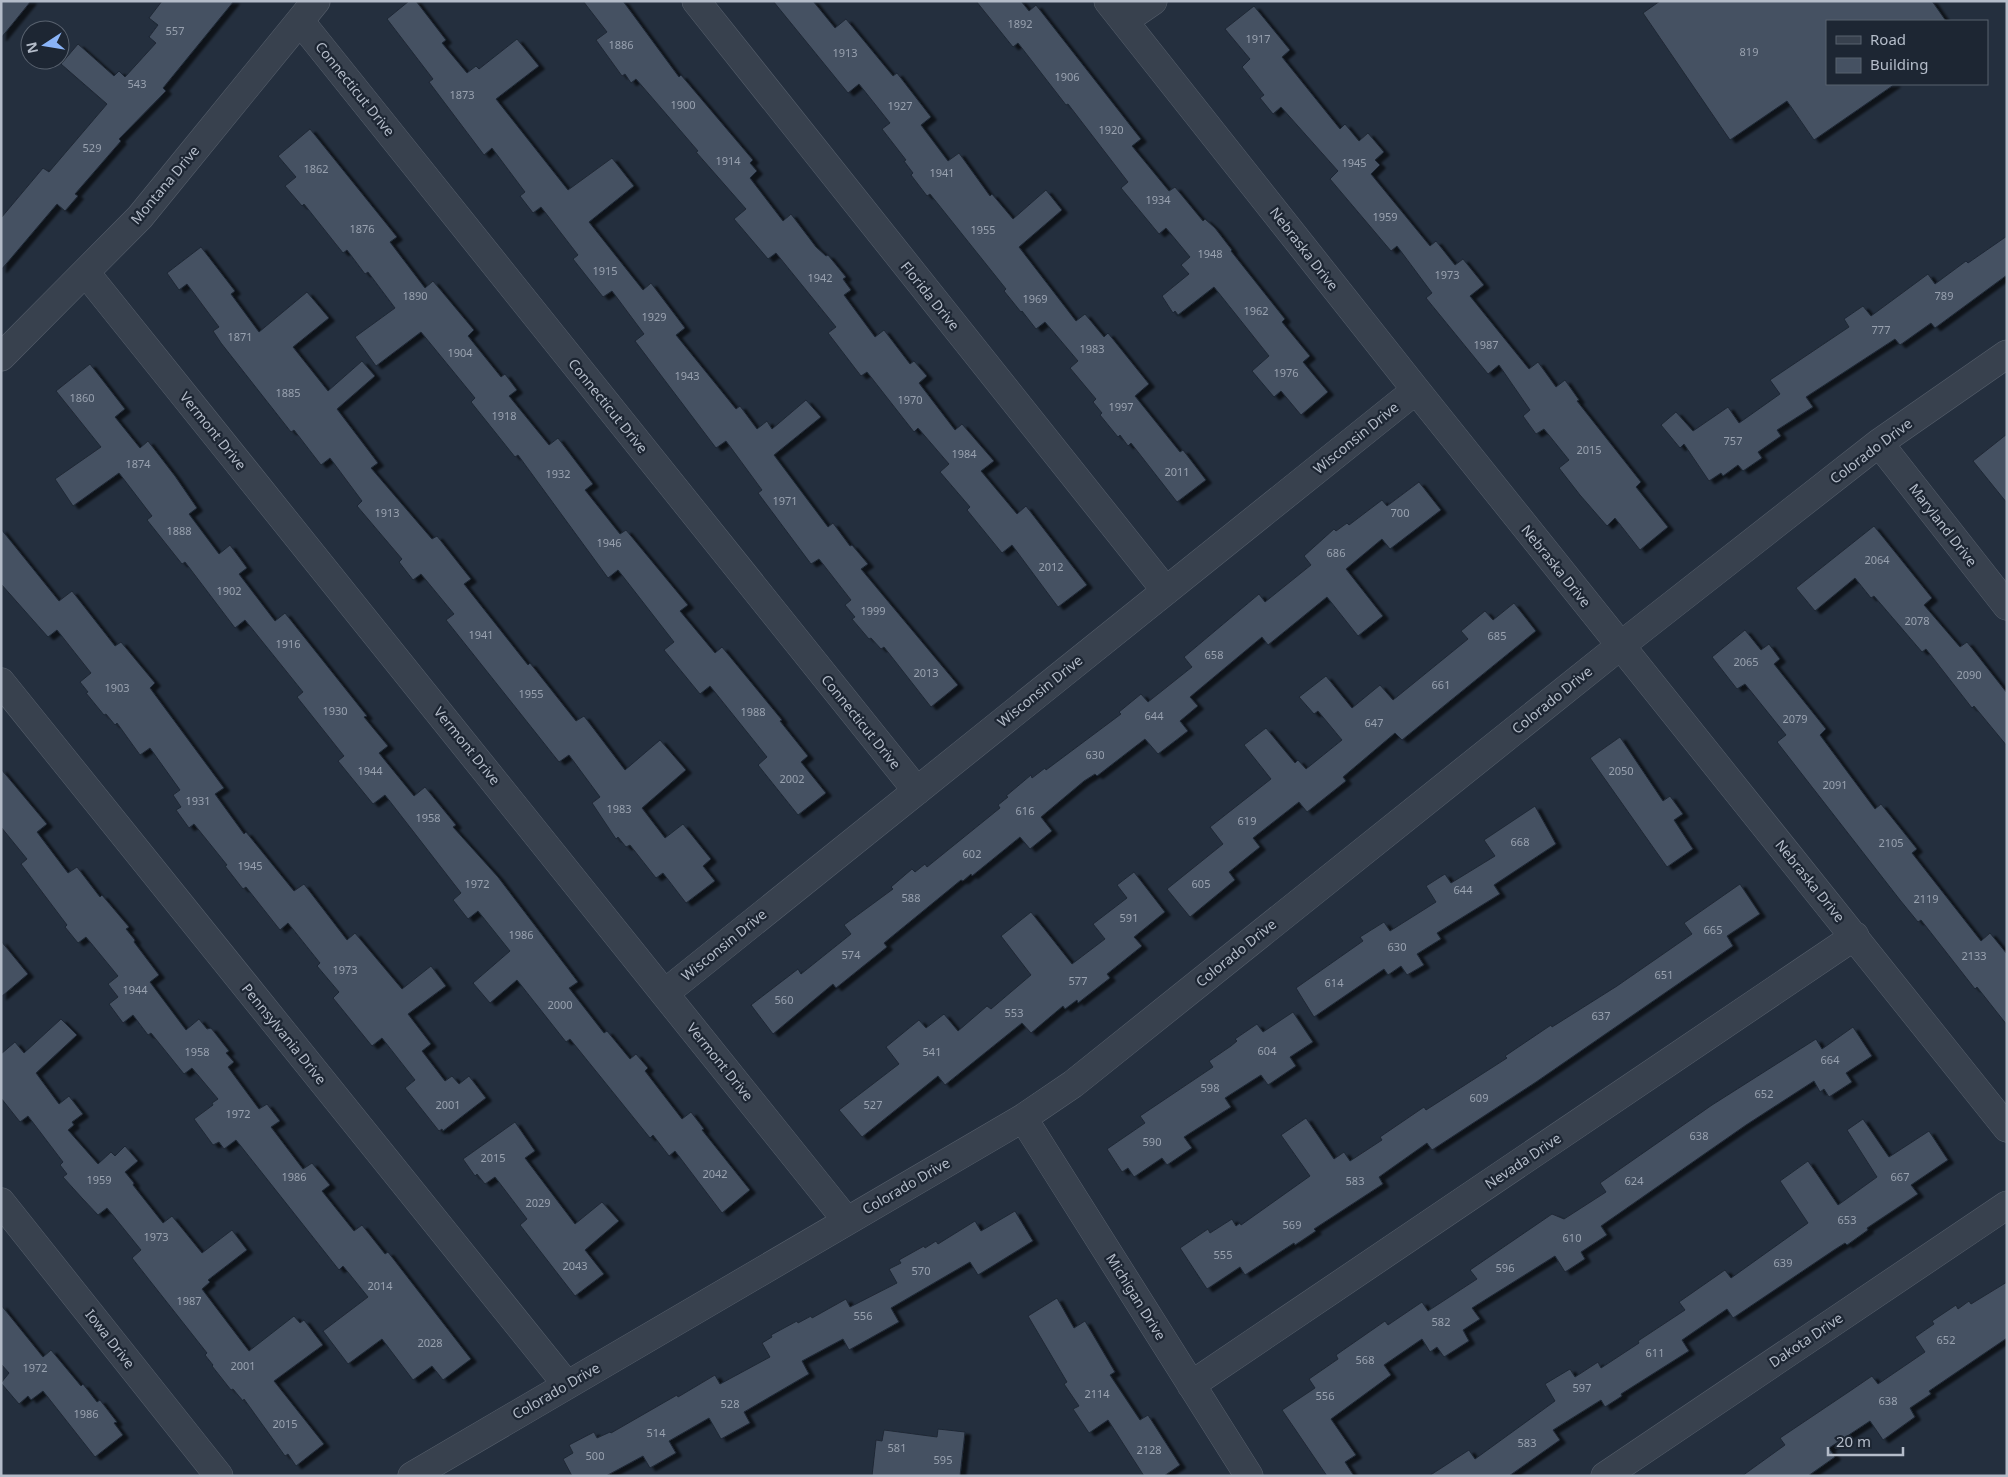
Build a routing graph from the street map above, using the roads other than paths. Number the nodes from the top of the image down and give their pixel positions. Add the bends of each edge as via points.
1 (696, 1) edge
2 (1153, 1) edge
3 (308, 11) edge
4 (1116, 11) edge
5 (86, 272) junction
6 (2007, 354) edge
7 (1, 357) edge
8 (1416, 390) junction
9 (1879, 443) junction
10 (1166, 591) junction
11 (2007, 606) edge
12 (1620, 646) junction
13 (1, 682) edge
14 (917, 791) junction
15 (1855, 936) junction
16 (665, 993) junction
17 (1023, 1118) junction
18 (2007, 1128) edge
19 (1, 1202) edge
20 (2007, 1204) edge
21 (847, 1220) junction
22 (567, 1385) junction
23 (1191, 1385) junction
24 (219, 1476) edge
25 (412, 1476) edge
26 (1249, 1476) edge
27 (1605, 1476) edge

1 - 10 street, Florida Drive
2 - 4 street
3 - 5 street, Montana Drive via 140,217
3 - 14 street, Connecticut Drive
4 - 8 street, Nebraska Drive
5 - 7 street, Montana Drive
5 - 16 street, Vermont Drive
6 - 9 street, Colorado Drive
8 - 10 street, Wisconsin Drive
8 - 12 street, Nebraska Drive
9 - 11 street, Maryland Drive
9 - 12 street, Colorado Drive
10 - 14 street, Wisconsin Drive
12 - 15 street, Nebraska Drive
12 - 17 street, Colorado Drive via 1081,1077
13 - 22 street, Pennsylvania Drive
14 - 16 street, Wisconsin Drive
15 - 18 street, Nebraska Drive
15 - 23 street, Nevada Drive
16 - 21 street, Vermont Drive
17 - 21 street, Colorado Drive
17 - 23 street, Michigan Drive
19 - 24 street, Iowa Drive
20 - 27 street, Dakota Drive
21 - 22 street, Colorado Drive
22 - 25 street, Colorado Drive
23 - 26 street, Michigan Drive

